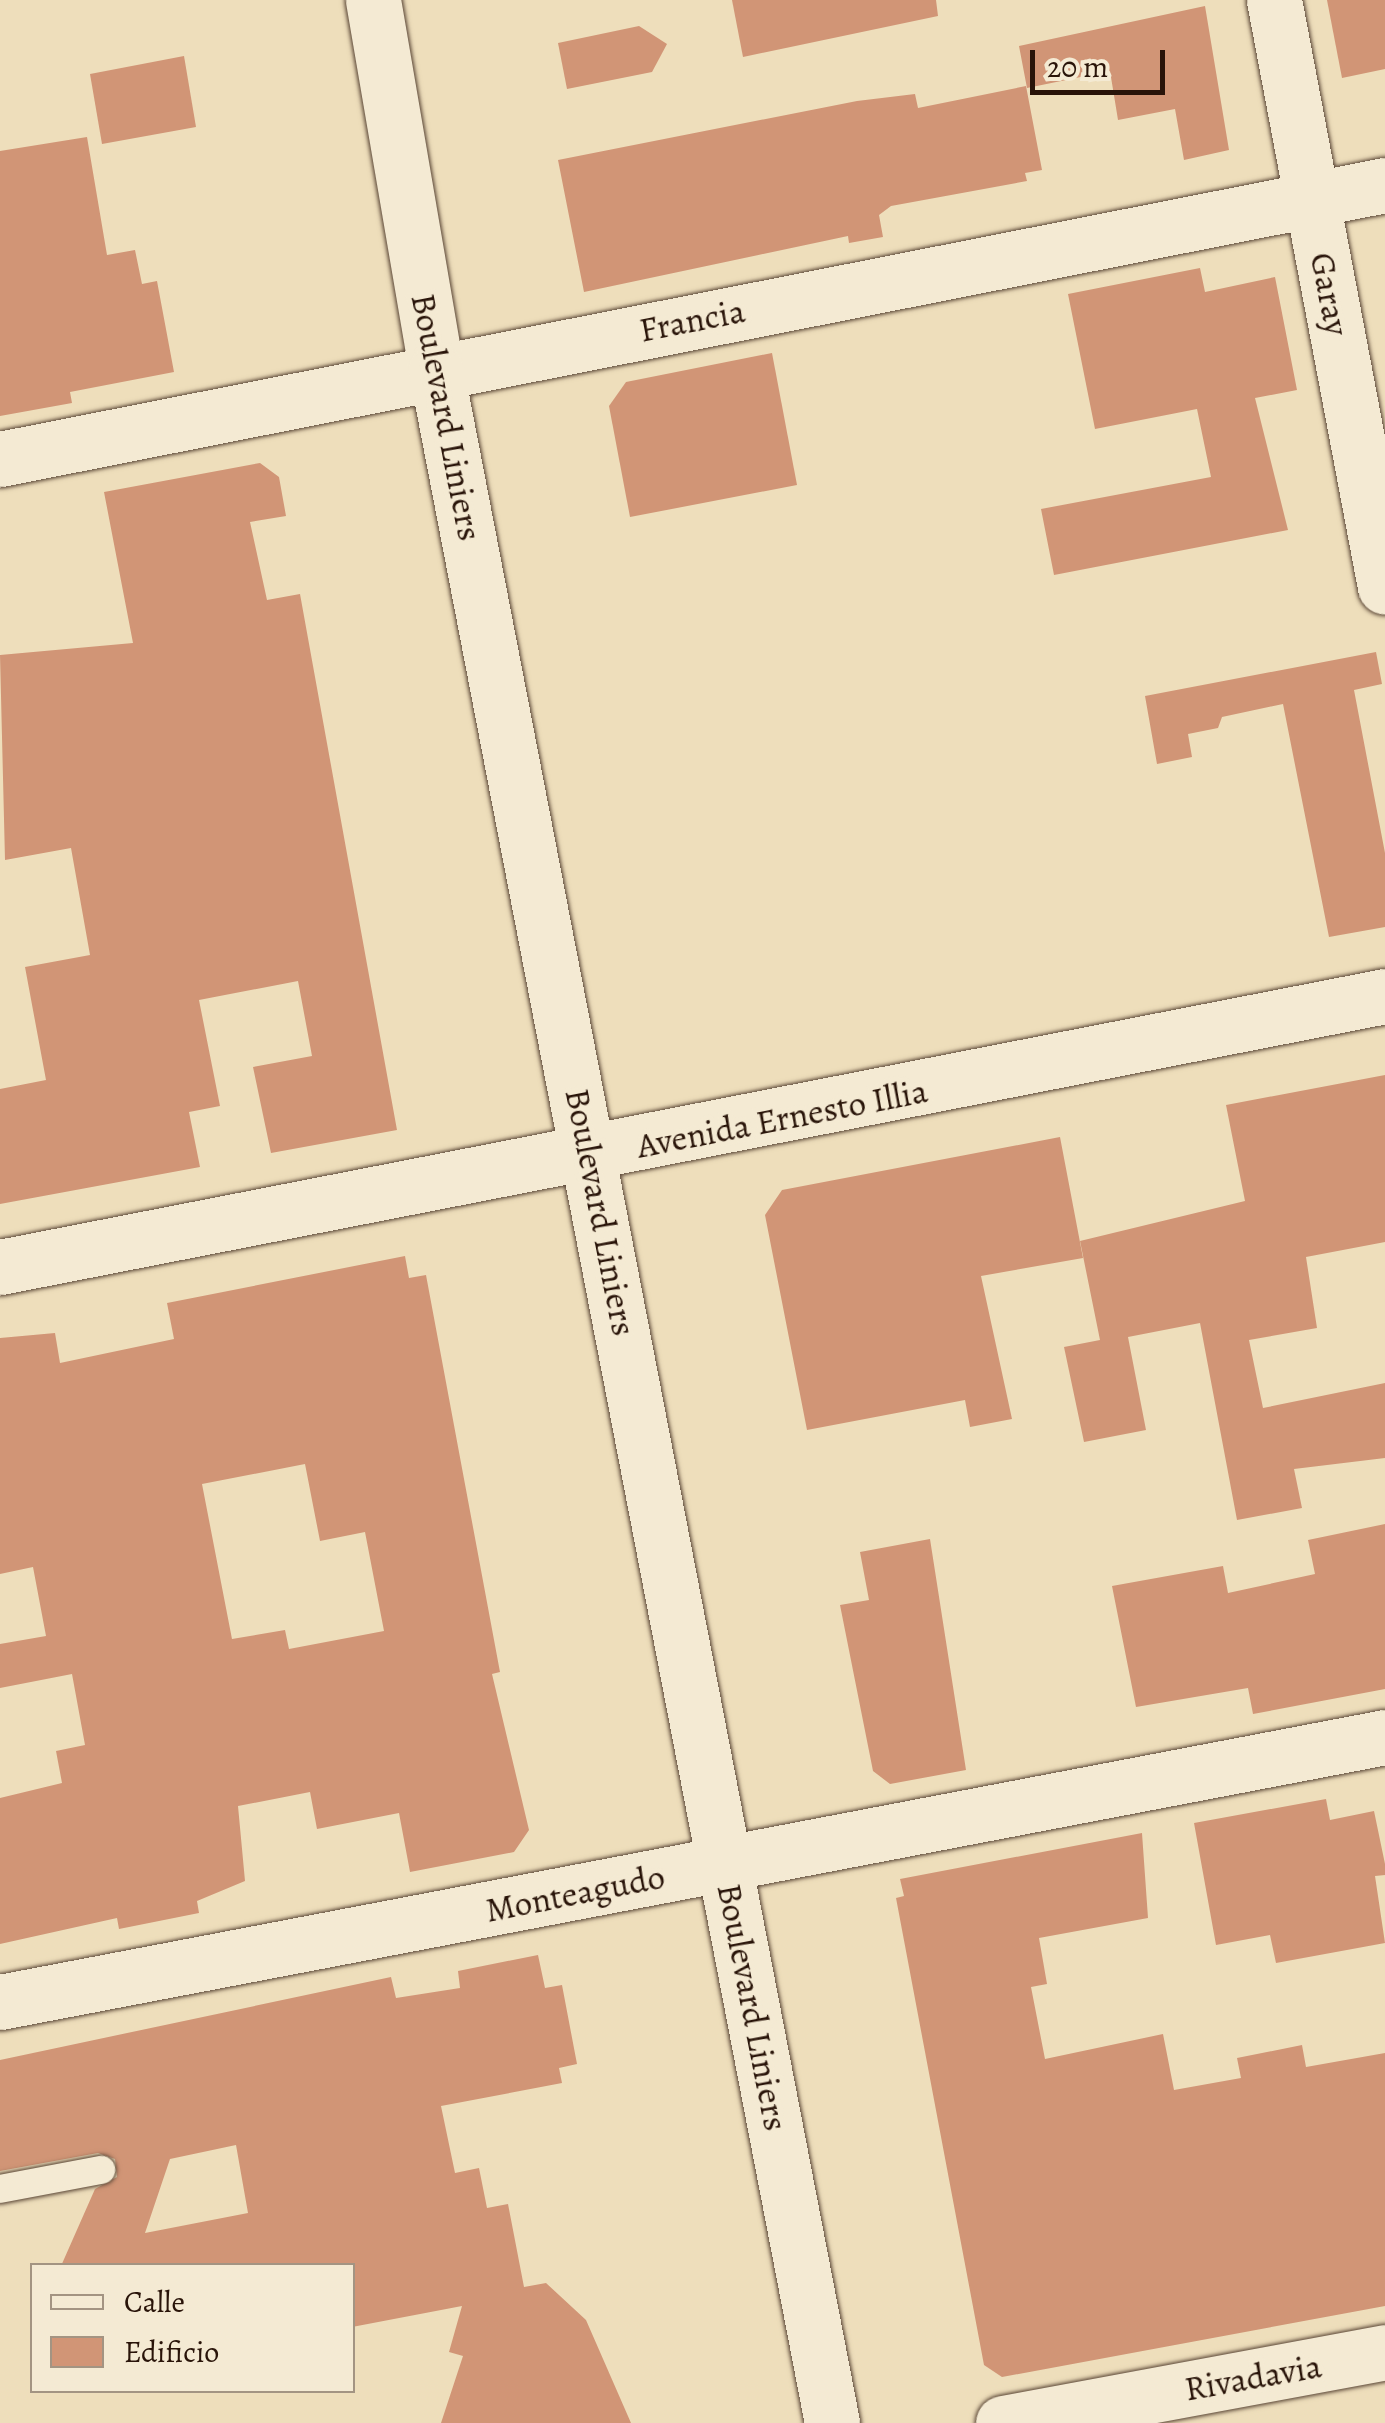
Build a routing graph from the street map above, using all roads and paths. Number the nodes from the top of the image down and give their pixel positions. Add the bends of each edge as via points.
1 (374, 0) edge
2 (1274, 0) edge
3 (1385, 185) edge
4 (1312, 200) junction
5 (436, 370) junction
6 (0, 459) edge
7 (1385, 588) edge
8 (1385, 996) edge
9 (591, 1157) junction
10 (0, 1267) edge
11 (1385, 1738) edge
12 (726, 1864) junction
13 (0, 2002) edge
14 (101, 2170) dead end
15 (0, 2189) edge
16 (1385, 2352) edge
17 (832, 2423) edge
18 (1003, 2423) edge

1 - 5 main road, Boulevard Liniers
2 - 4 main road, Garay
3 - 4 main road, Francia
4 - 5 main road, Francia
4 - 7 main road, Garay
5 - 6 main road, Francia
5 - 9 main road, Boulevard Liniers
8 - 9 main road, Avenida Ernesto Illia
9 - 10 main road, Avenida Ernesto Illia
9 - 12 main road, Boulevard Liniers
11 - 12 main road, Monteagudo
12 - 13 main road, Monteagudo
12 - 17 main road, Boulevard Liniers
14 - 15 lane
16 - 18 main road, Rivadavia

